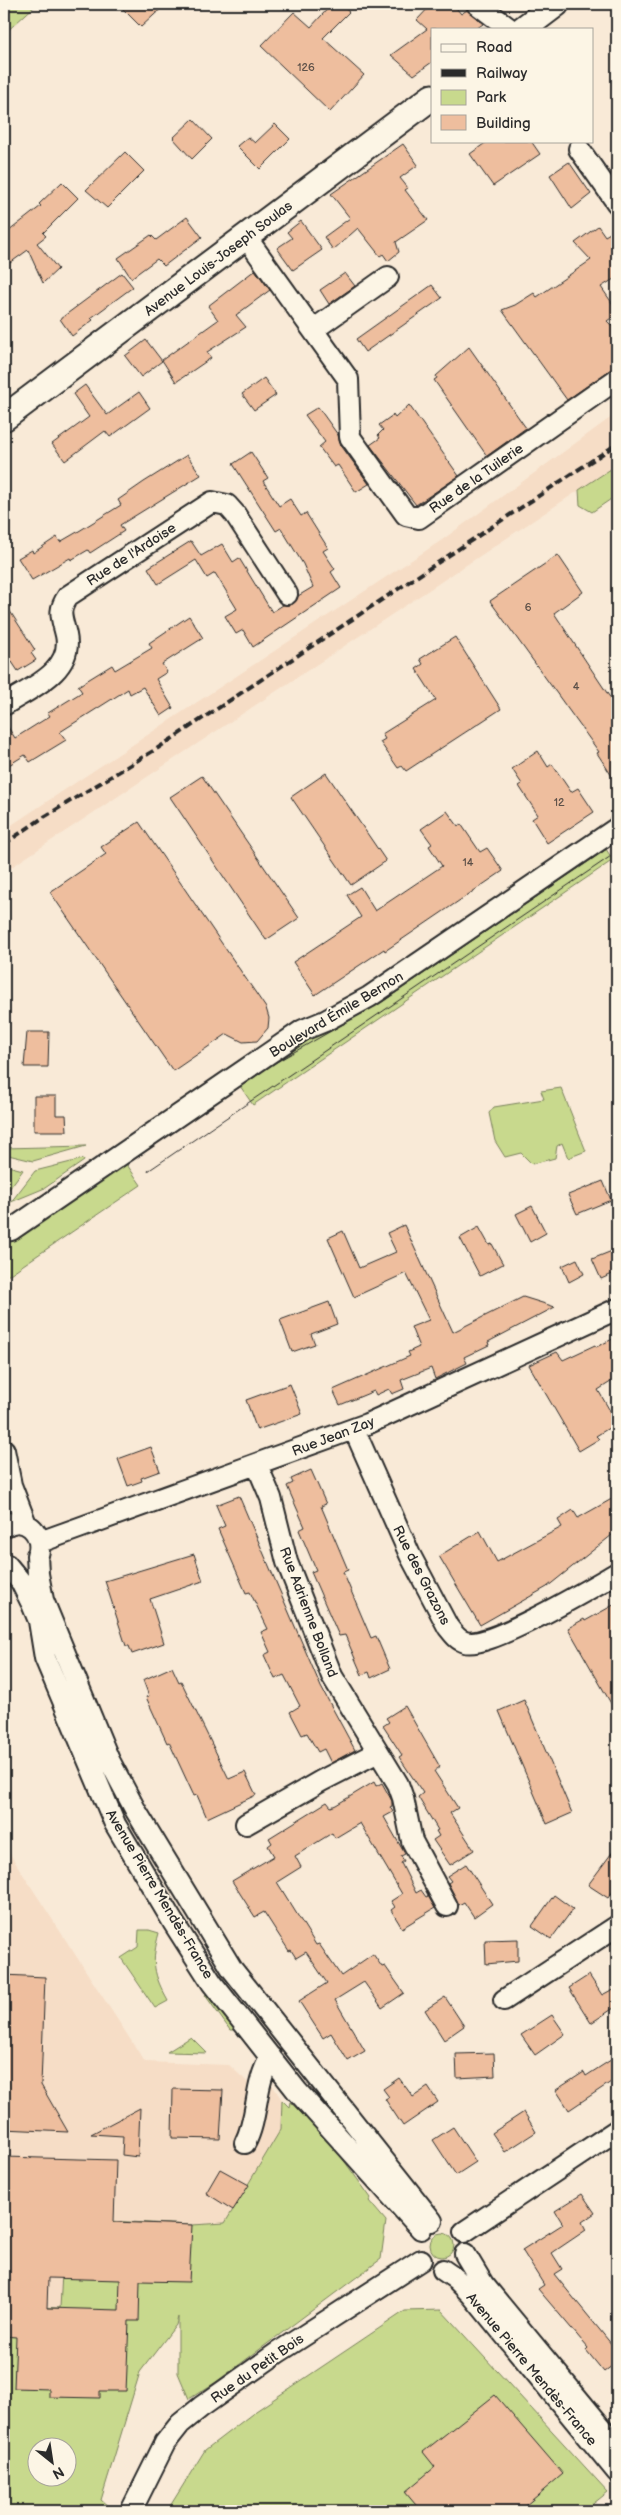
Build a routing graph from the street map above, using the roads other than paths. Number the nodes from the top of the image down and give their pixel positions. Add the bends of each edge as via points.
1 (477, 4) edge
2 (556, 4) edge
3 (509, 28) edge
4 (524, 28) edge
5 (431, 98) edge
6 (579, 149) dead end
7 (617, 203) edge
8 (246, 237) junction
9 (388, 277) dead end
10 (313, 330) junction
11 (617, 379) edge
12 (4, 418) edge
13 (287, 594) dead end
14 (4, 705) edge
15 (617, 828) edge
16 (4, 1232) edge
17 (617, 1309) edge
18 (354, 1429) junction
19 (4, 1450) edge
20 (257, 1465) junction
21 (26, 1524) junction
22 (4, 1527) edge
23 (39, 1549) junction
24 (5, 1563) edge
25 (617, 1572) edge
26 (378, 1752) junction
27 (246, 1824) dead end
28 (448, 1906) dead end
29 (617, 1926) edge
30 (504, 2000) dead end
31 (271, 2057) junction
32 (617, 2130) edge
33 (245, 2143) dead end
34 (426, 2225) junction
35 (464, 2232) junction
36 (466, 2254) junction
37 (421, 2260) junction
38 (443, 2270) junction
39 (617, 2446) edge
40 (617, 2472) edge
41 (131, 2511) edge

1 - 3 street
2 - 4 main road
5 - 8 main road, Avenue Louis-Joseph Soulas
6 - 7 street
8 - 10 street, Rue de la Tuilerie
8 - 12 main road, Avenue Louis-Joseph Soulas
9 - 10 street
10 - 11 street, Rue de la Tuilerie via 348,379 350,437 406,515 419,518
13 - 14 street, Rue de l'Ardoise via 235,514 227,505 212,502 68,596 60,606 66,638 60,664 52,674
15 - 16 street, Boulevard Émile Bernon via 369,997 303,1030
17 - 18 street, Rue Jean Zay
18 - 20 street, Rue Jean Zay
18 - 25 street, Rue des Grazons via 410,1555 448,1627 466,1643 484,1640 551,1611
19 - 21 street via 11,1485
20 - 23 street, Rue Jean Zay
20 - 26 street, Rue Adrienne Bolland via 271,1498 287,1562 332,1676
21 - 22 street via 14,1522
21 - 23 street via 36,1531
23 - 24 street, Rue Jean Zay via 34,1561 21,1567
23 - 34 street, Avenue Pierre Mendès-France via 38,1574 43,1600 109,1760 136,1811 232,1969 341,2104
24 - 31 street, Avenue Pierre Mendès-France via 21,1582 32,1604 46,1658 115,1824 212,1983
26 - 27 street
26 - 28 street, Rue Adrienne Bolland via 404,1798 412,1841
29 - 30 street
31 - 33 street via 263,2069 253,2128
31 - 34 street, Avenue Pierre Mendès-France via 298,2091
32 - 35 street
34 - 35 street via 439,2219 453,2222
34 - 37 street via 416,2244
35 - 36 street
36 - 38 street via 457,2265
36 - 39 street, Avenue Pierre Mendès-France via 483,2284
37 - 38 street via 434,2269
37 - 41 street, Rue du Petit Bois via 277,2353 180,2424 165,2443
38 - 40 street, Avenue Pierre Mendès-France via 471,2294

